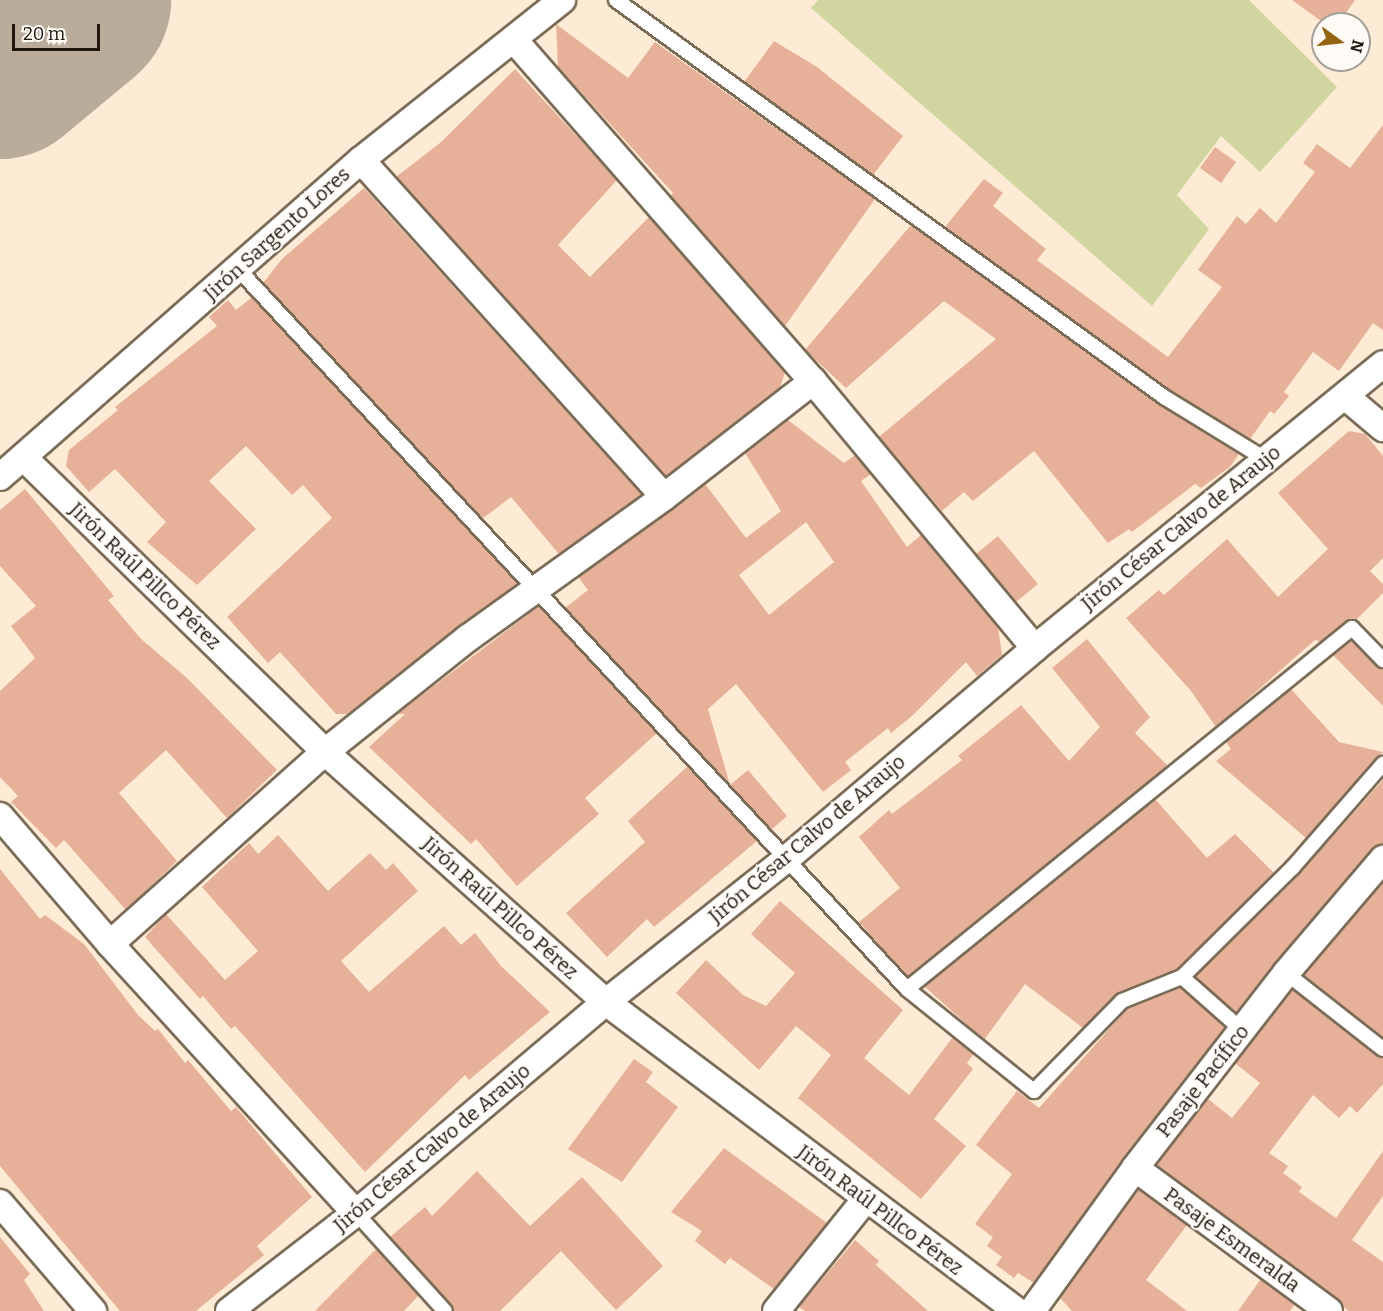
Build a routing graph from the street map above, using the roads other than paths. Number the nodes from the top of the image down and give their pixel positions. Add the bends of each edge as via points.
1 (562, 0) edge
2 (615, 0) edge
3 (515, 42) junction
4 (361, 160) junction
5 (238, 269) junction
6 (1383, 364) edge
7 (813, 381) junction
8 (1345, 396) junction
9 (1383, 428) edge
10 (23, 457) junction
11 (1265, 459) junction
12 (0, 477) edge
13 (664, 497) junction
14 (537, 590) junction
15 (1035, 648) junction
16 (1383, 660) edge
17 (325, 752) junction
18 (1383, 764) edge
19 (0, 816) edge
20 (1383, 859) edge
21 (784, 861) junction
22 (110, 944) junction
23 (1286, 973) junction
24 (1182, 977) junction
25 (907, 989) junction
26 (606, 1002) junction
27 (1242, 1030) junction
28 (1383, 1049) edge
29 (1135, 1168) junction
30 (865, 1200) junction
31 (0, 1203) edge
32 (356, 1213) junction
33 (93, 1311) edge
34 (230, 1311) edge
35 (445, 1311) edge
36 (776, 1311) edge
37 (1017, 1311) edge
38 (1032, 1311) edge
39 (1329, 1311) edge

1 - 3 street, Jirón Sargento Lores
2 - 11 lane via 1164,397
3 - 4 street, Jirón Sargento Lores
3 - 7 street
4 - 5 street, Jirón Sargento Lores
4 - 13 street
5 - 10 street, Jirón Sargento Lores
5 - 14 lane
6 - 8 street, Jirón César Calvo de Araujo
7 - 13 street
7 - 15 street
8 - 9 street
8 - 11 street, Jirón César Calvo de Araujo
10 - 12 street, Jirón Sargento Lores
10 - 17 street, Jirón Raúl Pillco Pérez
11 - 15 street, Jirón César Calvo de Araujo
13 - 14 street
14 - 17 street
14 - 21 lane
15 - 21 street, Jirón César Calvo de Araujo
16 - 25 lane via 1352,628
17 - 22 street
17 - 26 street, Jirón Raúl Pillco Pérez
18 - 24 lane via 1293,867
19 - 22 street
20 - 23 street, Pasaje Pacífico
21 - 25 lane
21 - 26 street, Jirón César Calvo de Araujo
22 - 32 street
23 - 27 street, Pasaje Pacífico
23 - 28 lane
24 - 25 lane via 1122,1001 1034,1091
24 - 27 lane
26 - 30 street, Jirón Raúl Pillco Pérez
26 - 32 street, Jirón César Calvo de Araujo
27 - 29 street, Pasaje Pacífico
29 - 38 street, Pasaje Pacífico
29 - 39 street, Pasaje Esmeralda
30 - 36 street
30 - 37 street, Jirón Raúl Pillco Pérez
31 - 33 street
32 - 34 street, Jirón César Calvo de Araujo
32 - 35 lane

